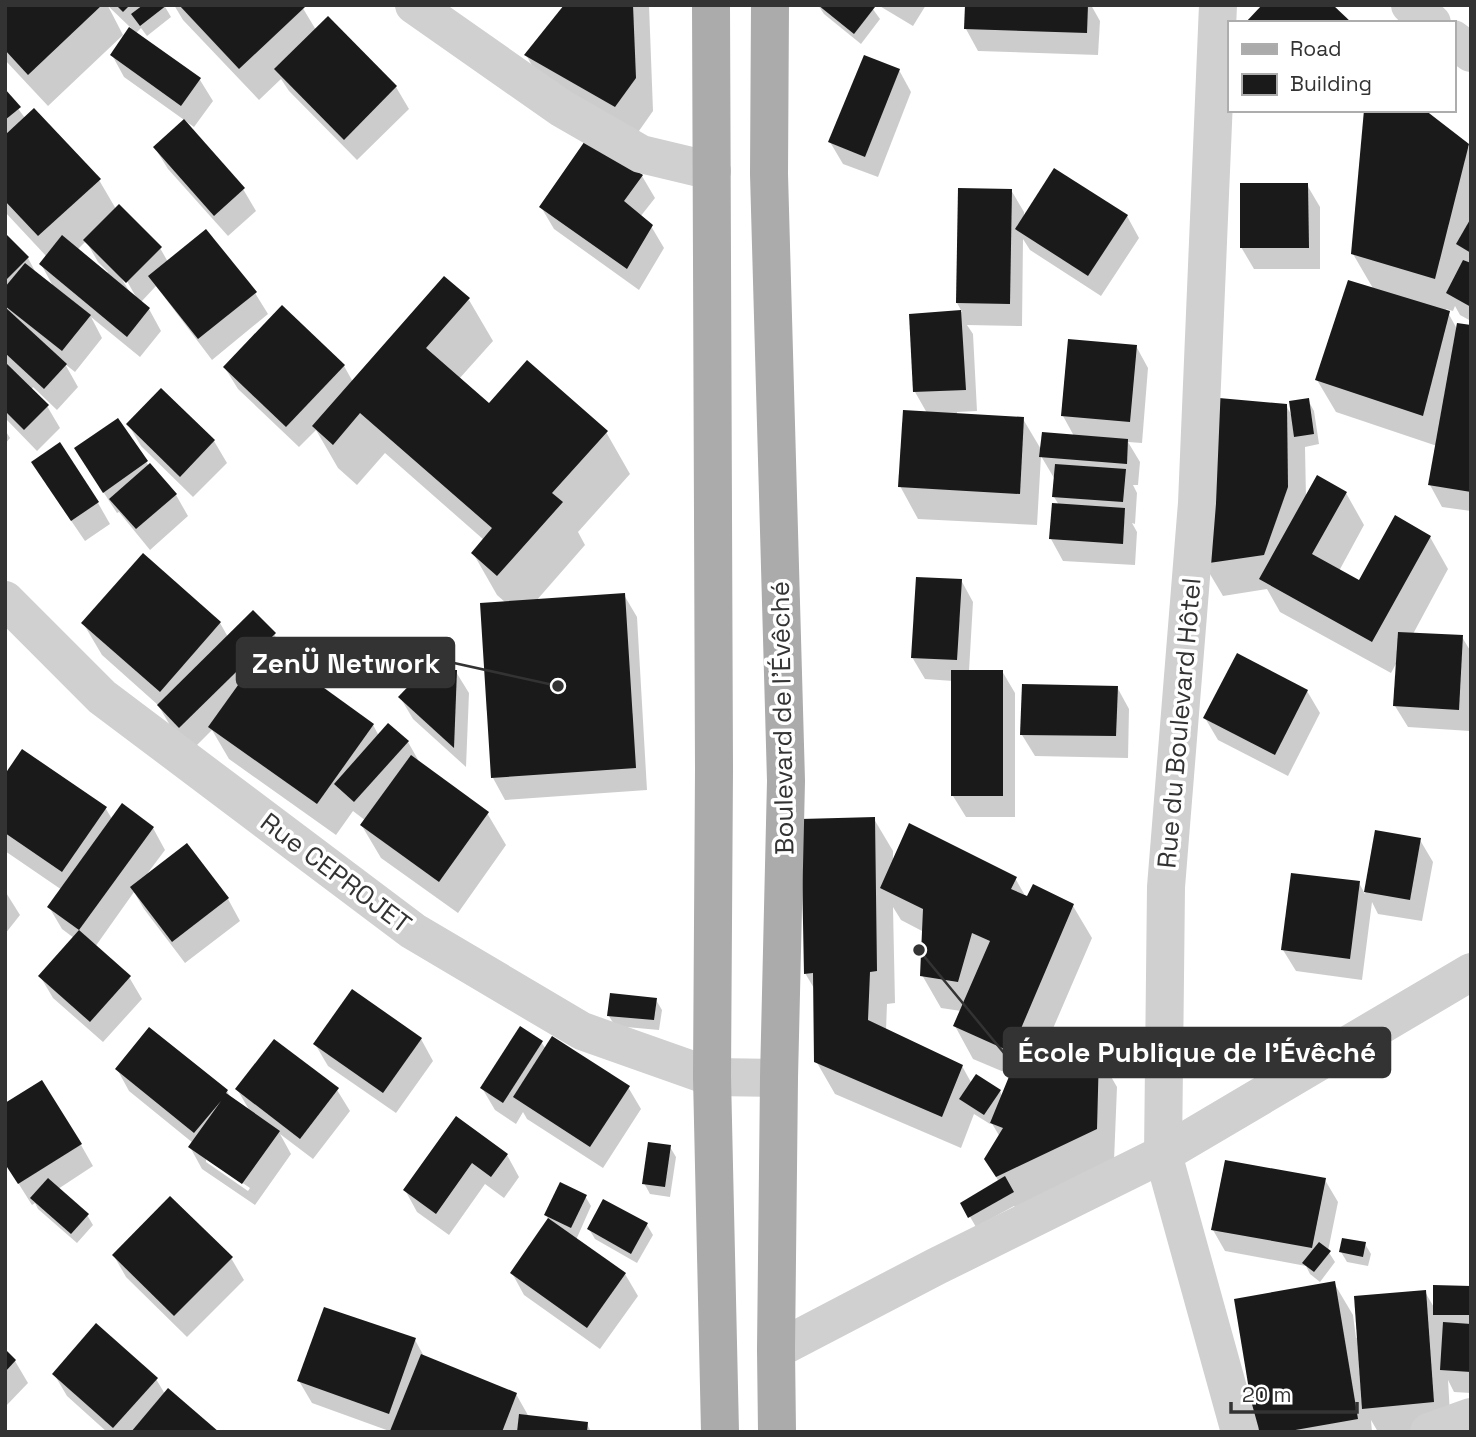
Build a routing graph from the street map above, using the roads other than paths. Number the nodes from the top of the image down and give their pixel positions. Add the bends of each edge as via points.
1 (414, 5) edge
2 (711, 5) edge
3 (771, 5) edge
4 (1218, 5) edge
5 (1410, 5) edge
6 (1430, 21) edge
7 (1455, 41) edge
8 (1471, 53) edge
9 (712, 171) junction
10 (5, 600) edge
11 (1471, 972) edge
12 (712, 1077) junction
13 (779, 1078) junction
14 (1163, 1154) junction
15 (776, 1350) junction
16 (1471, 1417) edge
17 (720, 1432) edge
18 (777, 1432) edge
19 (1240, 1432) edge
20 (1429, 1432) edge

1 - 9 street via 561,108 642,154
2 - 9 main road
3 - 13 main road, Boulevard de l'Évêché via 769,174 786,781
4 - 14 street, Rue du Boulevard Hôtel via 1197,503 1166,887
5 - 6 street
7 - 8 street
9 - 12 main road
10 - 12 street, Rue CEPROJET via 102,697 413,931 582,1031
11 - 14 street
12 - 13 street, Rue CEPROJET
12 - 17 main road
13 - 15 main road, Boulevard de l'Évêché
14 - 15 street
14 - 19 street, Rue du Boulevard Hôtel
15 - 18 main road, Boulevard de l'Évêché
16 - 20 street

